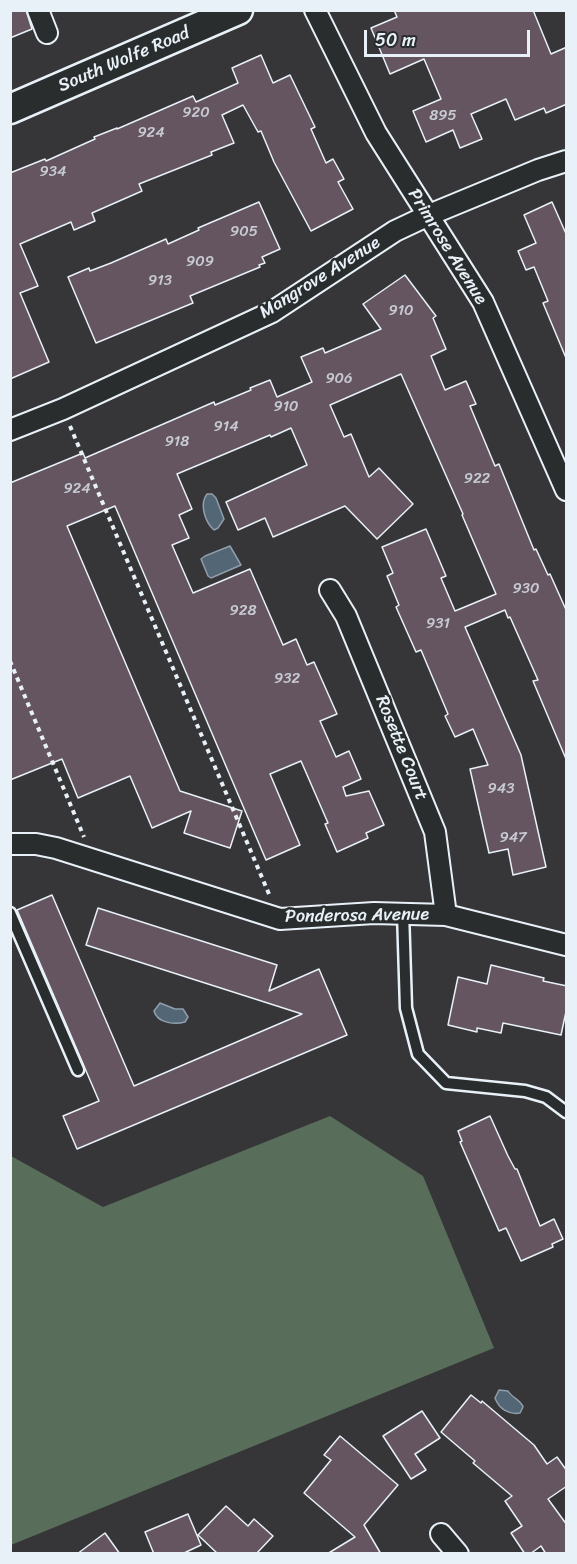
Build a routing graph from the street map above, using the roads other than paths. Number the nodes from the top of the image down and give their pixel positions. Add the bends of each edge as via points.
1 (38, 10) edge
2 (238, 10) edge
3 (315, 10) edge
4 (47, 33) dead end
5 (10, 109) edge
6 (567, 162) edge
7 (429, 215) junction
8 (10, 430) edge
9 (567, 490) edge
10 (330, 590) dead end
11 (10, 844) edge
12 (403, 912) junction
13 (10, 913) edge
14 (446, 915) junction
15 (567, 945) edge
16 (78, 1070) dead end
17 (567, 1112) edge
18 (441, 1534) dead end
19 (458, 1554) edge

1 - 4 street
2 - 5 main road, South Wolfe Road
3 - 7 street, Primrose Avenue via 376,133
6 - 7 street, Mangrove Avenue
7 - 8 street, Mangrove Avenue via 395,231 272,312
7 - 9 street, Primrose Avenue via 483,302
10 - 14 street, Rosette Court via 346,616 435,832
11 - 12 street, Ponderosa Avenue via 36,844 94,860 280,919
12 - 14 street, Ponderosa Avenue
12 - 17 lane via 406,1008 418,1054 446,1083 525,1091 546,1097
13 - 16 lane
14 - 15 street, Ponderosa Avenue
18 - 19 street

